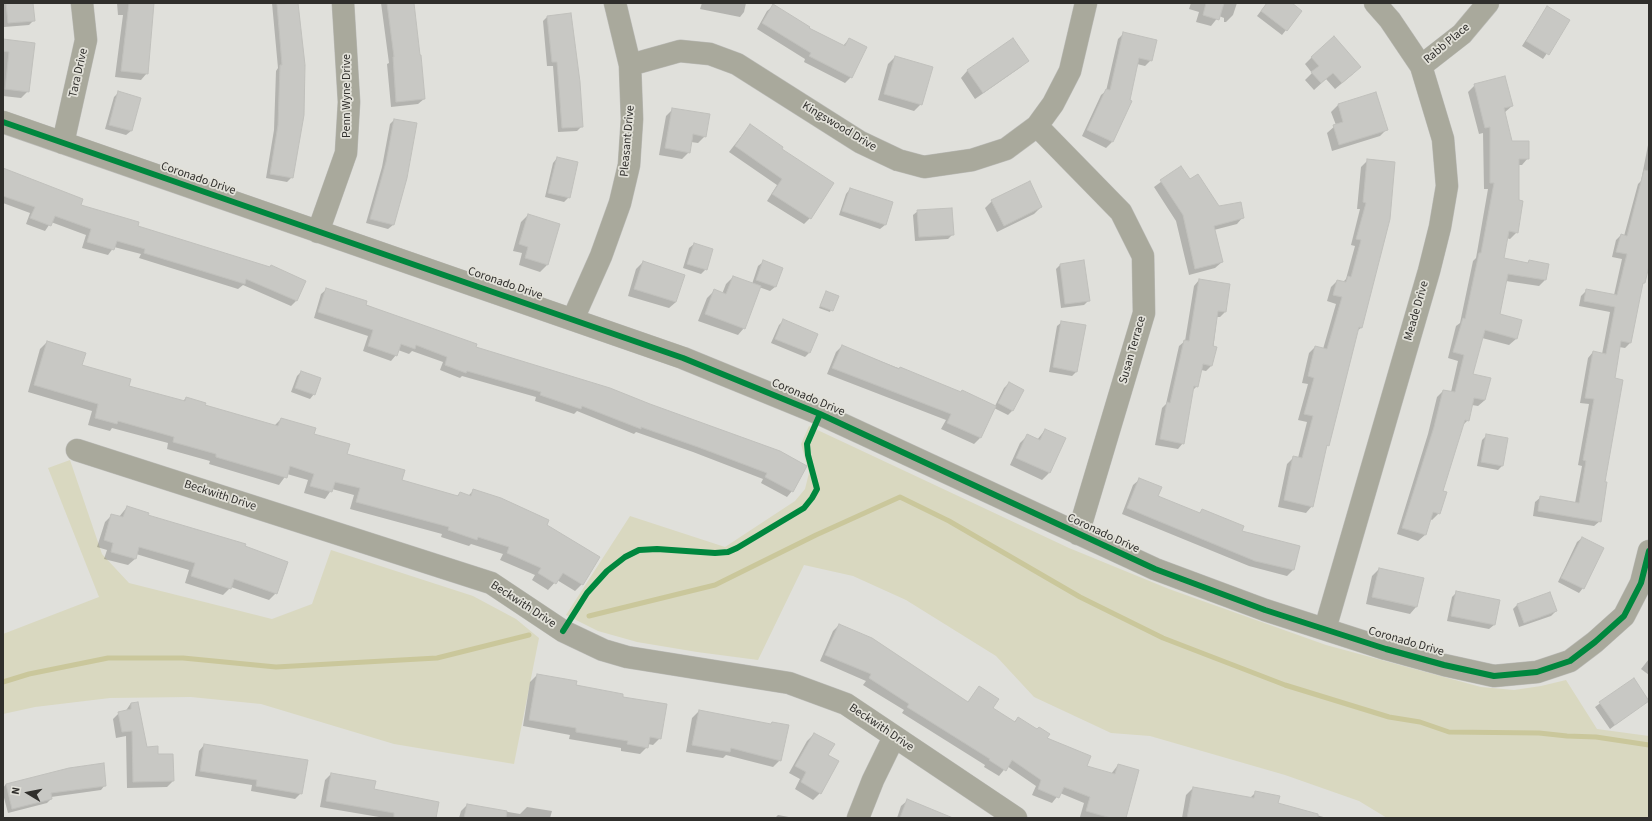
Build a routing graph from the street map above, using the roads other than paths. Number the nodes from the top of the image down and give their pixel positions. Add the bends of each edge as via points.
1 (82, 3) edge
2 (343, 3) edge
3 (615, 3) edge
4 (1086, 3) edge
5 (1375, 3) edge
6 (1488, 3) edge
7 (630, 65) junction
8 (1421, 66) junction
9 (3, 122) edge
10 (1037, 126) junction
11 (63, 143) junction
12 (318, 232) junction
13 (573, 319) junction
14 (77, 450) dead end
15 (1078, 534) junction
16 (1649, 552) edge
17 (1325, 629) junction
18 (894, 738) junction
19 (858, 818) edge
20 (1016, 818) edge

1 - 11 street, Tara Drive via 86,40
2 - 12 street, Penn Wyne Drive via 349,102 346,153
3 - 7 street, Pleasant Drive
4 - 10 street, Kingswood Drive via 1070,72 1053,104
5 - 8 street, Meade Drive via 1390,20
6 - 8 street, Rabb Place via 1462,34
7 - 10 street, Kingswood Drive via 680,51 710,54 737,64 860,142 898,160 924,167 972,160 1006,149
7 - 13 street, Pleasant Drive via 632,119 629,165 620,203 601,256
8 - 17 street, Meade Drive via 1443,139 1446,186 1440,227
9 - 11 street, Coronado Drive
10 - 15 street, Susan Terrace via 1121,212 1143,256 1144,313
11 - 12 street, Coronado Drive
12 - 13 street, Coronado Drive
13 - 15 street, Coronado Drive via 683,358 820,414
14 - 18 street, Beckwith Drive via 491,583 563,631 603,650 627,657 789,683 846,704
15 - 17 street, Coronado Drive via 1155,569 1264,610
16 - 17 street, Coronado Drive via 1641,583 1624,616 1570,661 1536,672 1494,676 1422,659
18 - 19 street
18 - 20 street, Beckwith Drive

